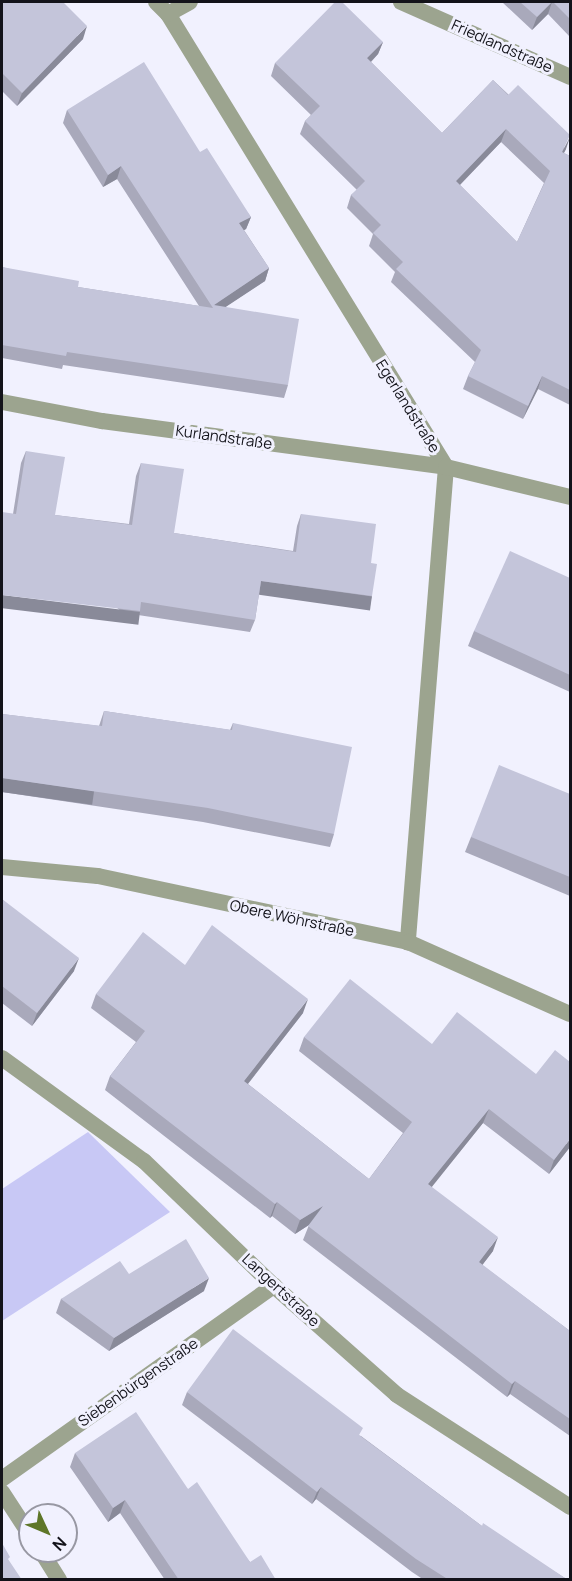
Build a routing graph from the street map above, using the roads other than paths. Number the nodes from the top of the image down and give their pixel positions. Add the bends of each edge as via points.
1 (190, 2) edge
2 (401, 2) edge
3 (162, 8) edge
4 (570, 77) edge
5 (2, 402) edge
6 (446, 467) junction
7 (570, 497) edge
8 (2, 867) edge
9 (408, 942) junction
10 (570, 1014) edge
11 (2, 1058) edge
12 (274, 1286) junction
13 (2, 1479) edge
14 (2, 1492) edge
15 (570, 1507) edge
16 (18, 1517) edge
17 (48, 1563) edge
18 (59, 1580) edge

1 - 3 street
2 - 4 street, Friedlandstraße
3 - 6 street, Egerlandstraße
5 - 6 street, Kurlandstraße via 102,421
6 - 7 street
6 - 9 street, Egerlandstraße
8 - 9 street, Obere Wöhrstraße via 98,876
9 - 10 street, Obere Wöhrstraße
11 - 12 street, Langertstraße via 144,1161
12 - 13 street, Siebenbürgenstraße
12 - 15 street, Langertstraße via 397,1395
14 - 16 street
17 - 18 street

